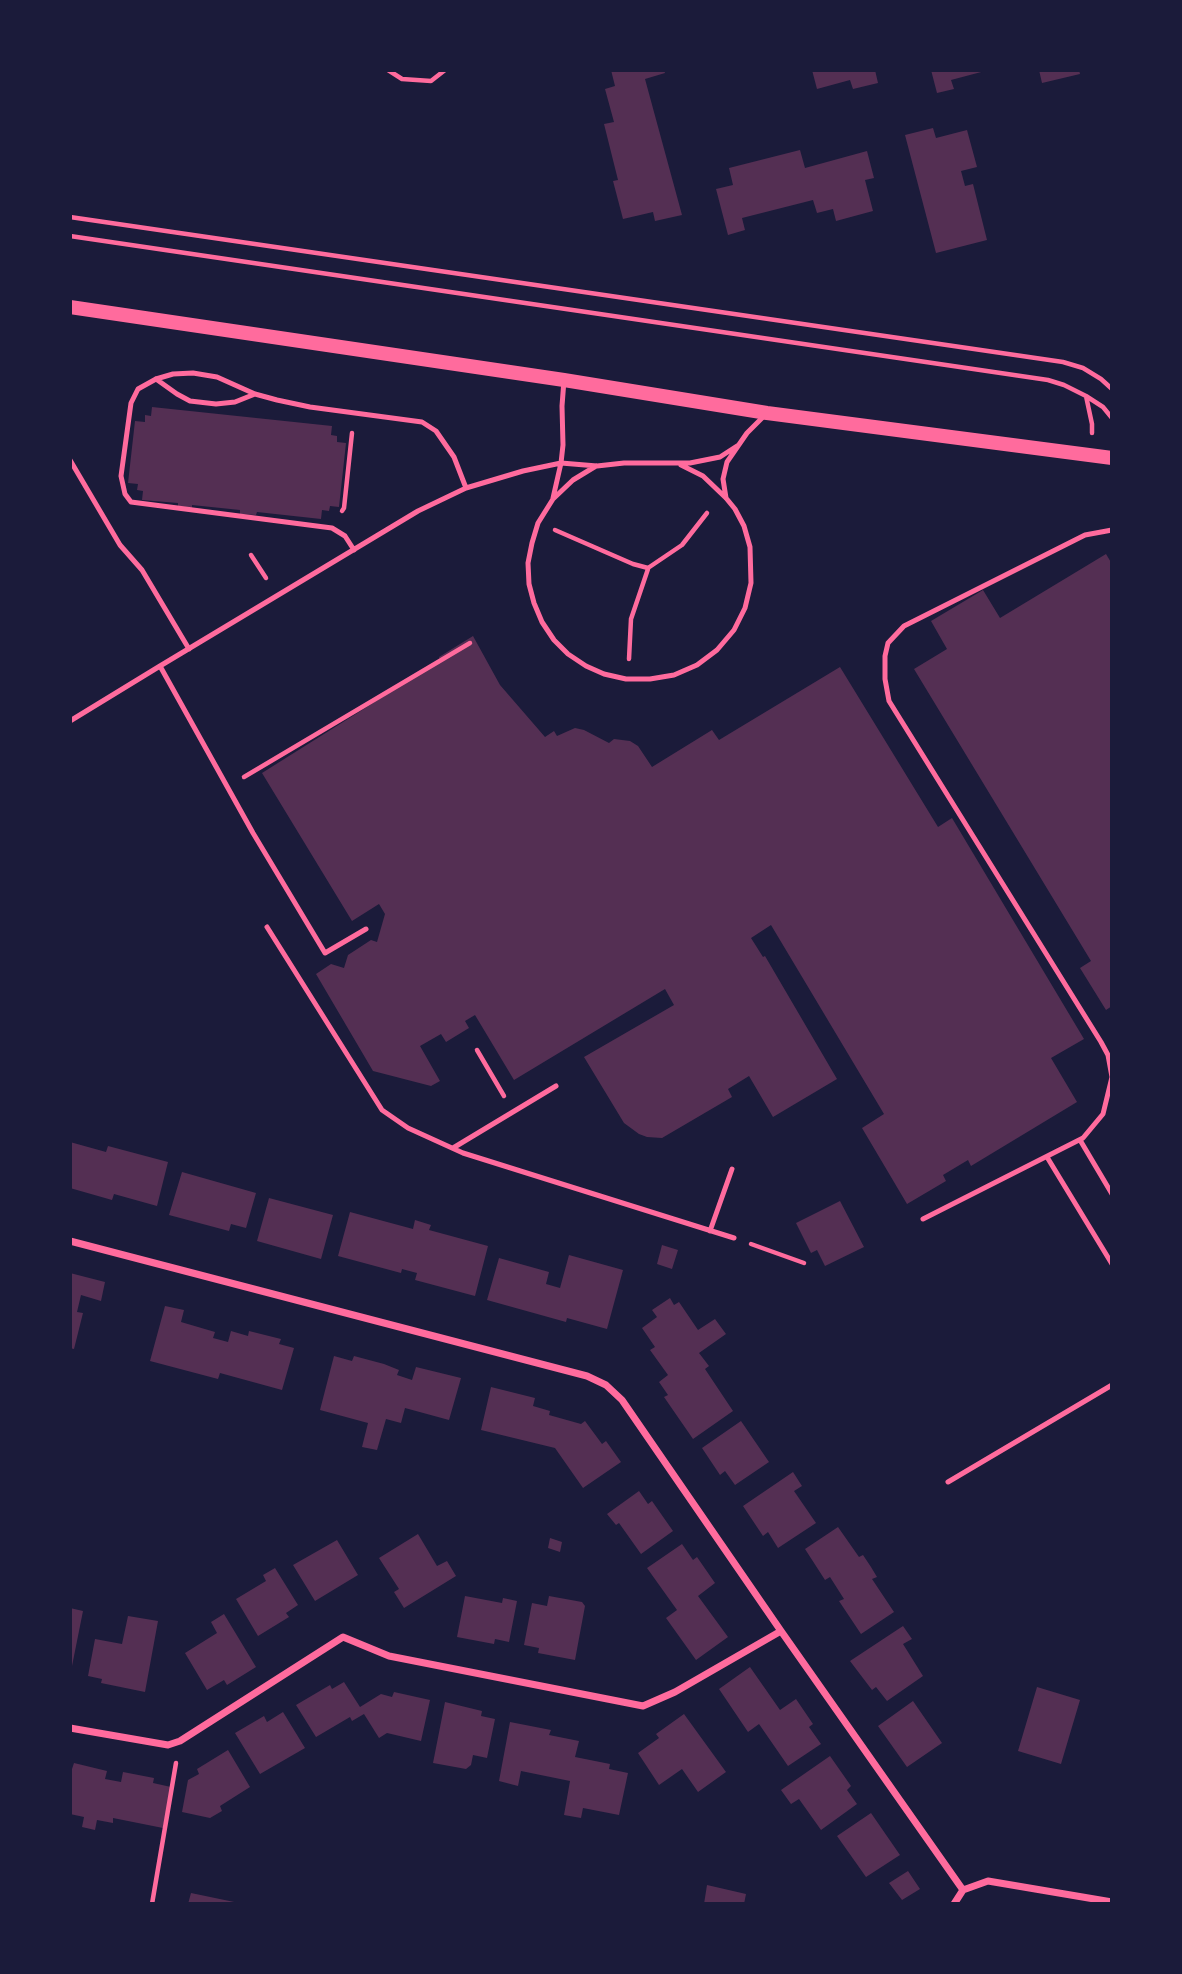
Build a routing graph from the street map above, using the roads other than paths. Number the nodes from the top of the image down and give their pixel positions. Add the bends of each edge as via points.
1 (70, 307) edge
2 (156, 379) junction
3 (564, 380) junction
4 (255, 394) junction
5 (767, 413) junction
6 (737, 446) junction
7 (1112, 458) edge
8 (70, 460) edge
9 (561, 463) junction
10 (679, 464) junction
11 (597, 466) junction
12 (466, 488) junction
13 (726, 498) junction
14 (552, 499) junction
15 (1112, 530) edge
16 (354, 550) junction
17 (189, 649) junction
18 (160, 666) junction
19 (70, 721) edge
20 (267, 927) dead end
21 (366, 929) dead end
22 (556, 1086) dead end
23 (1080, 1140) junction
24 (453, 1148) junction
25 (1047, 1157) junction
26 (732, 1169) dead end
27 (1112, 1194) edge
28 (923, 1219) dead end
29 (710, 1231) junction
30 (734, 1238) road end
31 (70, 1241) edge
32 (1112, 1264) edge
33 (1112, 1385) edge
34 (947, 1482) dead end
35 (781, 1631) junction
36 (70, 1728) edge
37 (963, 1890) junction
38 (1112, 1902) edge
39 (954, 1904) edge

1 - 3 main road
2 - 4 lane via 193,373 217,377
2 - 4 lane via 190,401 235,402
2 - 16 lane via 138,389 131,403 121,476 131,502 332,528 345,536
3 - 5 main road
3 - 9 lane
4 - 12 lane via 310,407 422,422 436,431 454,457
5 - 6 lane
5 - 7 main road
6 - 10 lane via 720,457
6 - 13 lane via 723,479
8 - 17 lane
9 - 11 lane
9 - 12 lane
9 - 14 lane
10 - 11 lane
10 - 13 lane via 703,476
11 - 14 lane
12 - 16 lane
13 - 14 lane via 744,526 750,547 751,583 745,608 717,650 674,675 650,680 626,679 586,666 554,640 538,613 528,563 538,523
15 - 23 lane via 1085,535 904,626 888,643 885,656 888,701 1108,1055 1112,1077 1104,1114
16 - 17 lane
17 - 18 lane
18 - 19 lane
18 - 21 lane via 325,953
20 - 24 lane via 382,1110 408,1128
22 - 24 lane
23 - 25 lane
23 - 27 lane
24 - 29 lane
25 - 28 lane
25 - 32 lane
26 - 29 lane
29 - 30 lane
31 - 35 street via 587,1376 606,1385 622,1400
33 - 34 lane
35 - 36 street via 643,1706 389,1656 343,1637 169,1745
35 - 37 street
37 - 38 street via 988,1881
37 - 39 street

